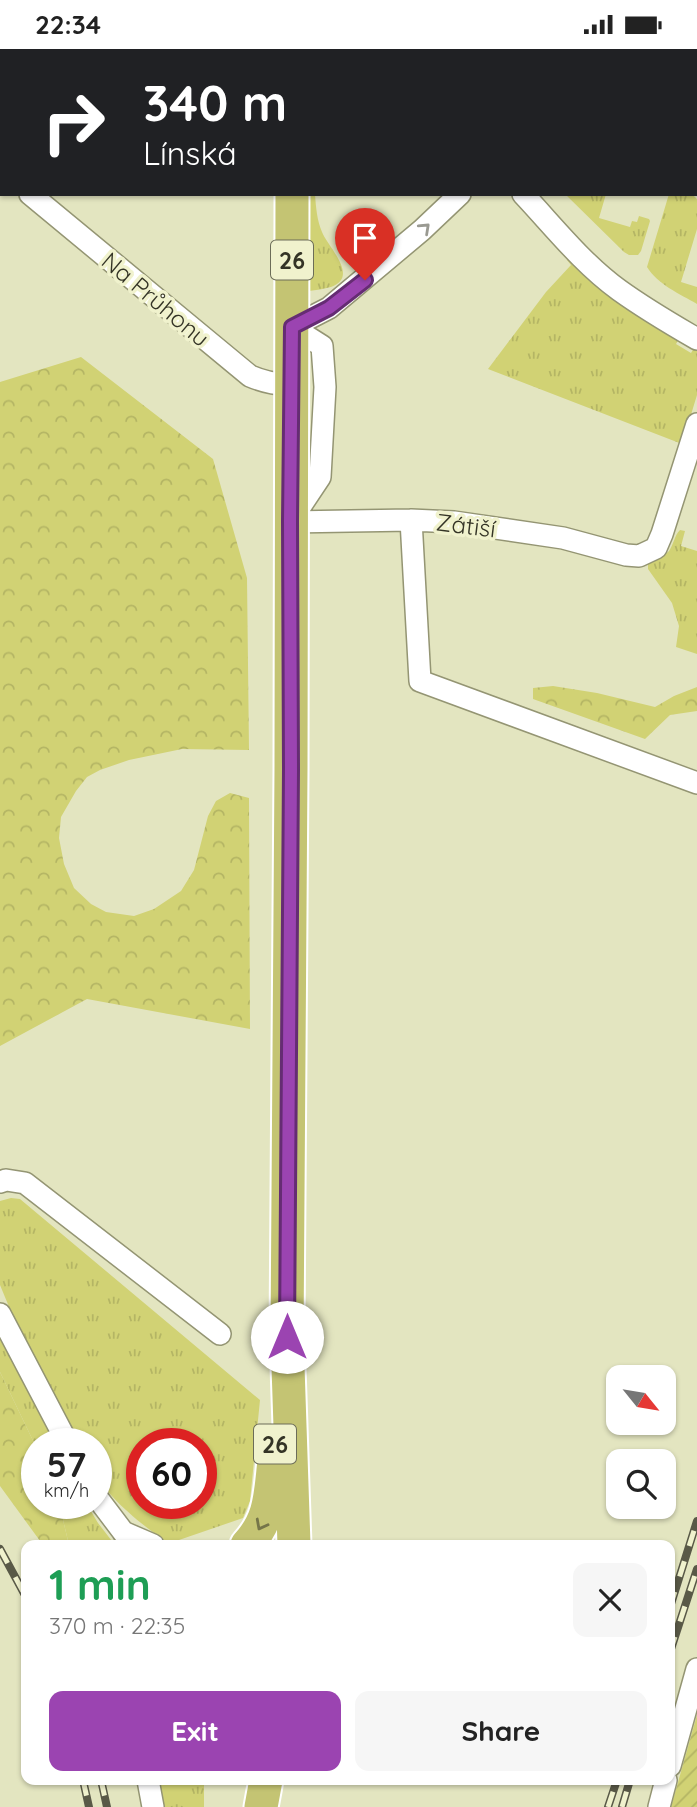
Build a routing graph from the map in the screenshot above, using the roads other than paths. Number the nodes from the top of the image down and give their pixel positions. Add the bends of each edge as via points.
1 (32, 196) edge
2 (292, 196) edge
3 (458, 196) edge
4 (525, 196) edge
5 (292, 327) junction
6 (697, 339) edge
7 (291, 384) junction
8 (697, 424) edge
9 (411, 520) junction
10 (290, 521) junction
11 (697, 783) edge
12 (0, 1182) edge
13 (0, 1314) edge
14 (220, 1334) dead end
15 (287, 1337) junction
16 (60, 1428) edge
17 (112, 1518) edge
18 (128, 1539) edge
19 (251, 1540) edge
20 (293, 1540) edge
21 (697, 1669) edge
22 (675, 1748) edge
23 (149, 1785) edge
24 (244, 1785) edge
25 (265, 1785) edge
26 (665, 1785) edge
27 (153, 1807) edge
28 (248, 1807) edge
29 (261, 1807) edge
30 (659, 1807) edge

1 - 7 street, Na Průhonu via 250,376 275,385
2 - 5 main road, 26
5 -> 3 street via 338,301
4 - 6 street via 618,290
5 - 7 main road, 26
5 - 10 street via 322,347 325,387 320,477
7 - 10 main road, 26
8 - 9 street, Zátiší via 656,548 639,556 563,538
9 - 10 street, Zátiší
9 - 11 street via 420,681
10 - 15 main road, 26
12 - 14 street via 25,1183
13 - 16 street
15 -> 19 main road, 26 via 269,1506
15 - 20 main road, 26
17 - 18 street
21 - 22 street
23 - 27 street
24 - 28 main road
25 - 29 main road
26 - 30 street

